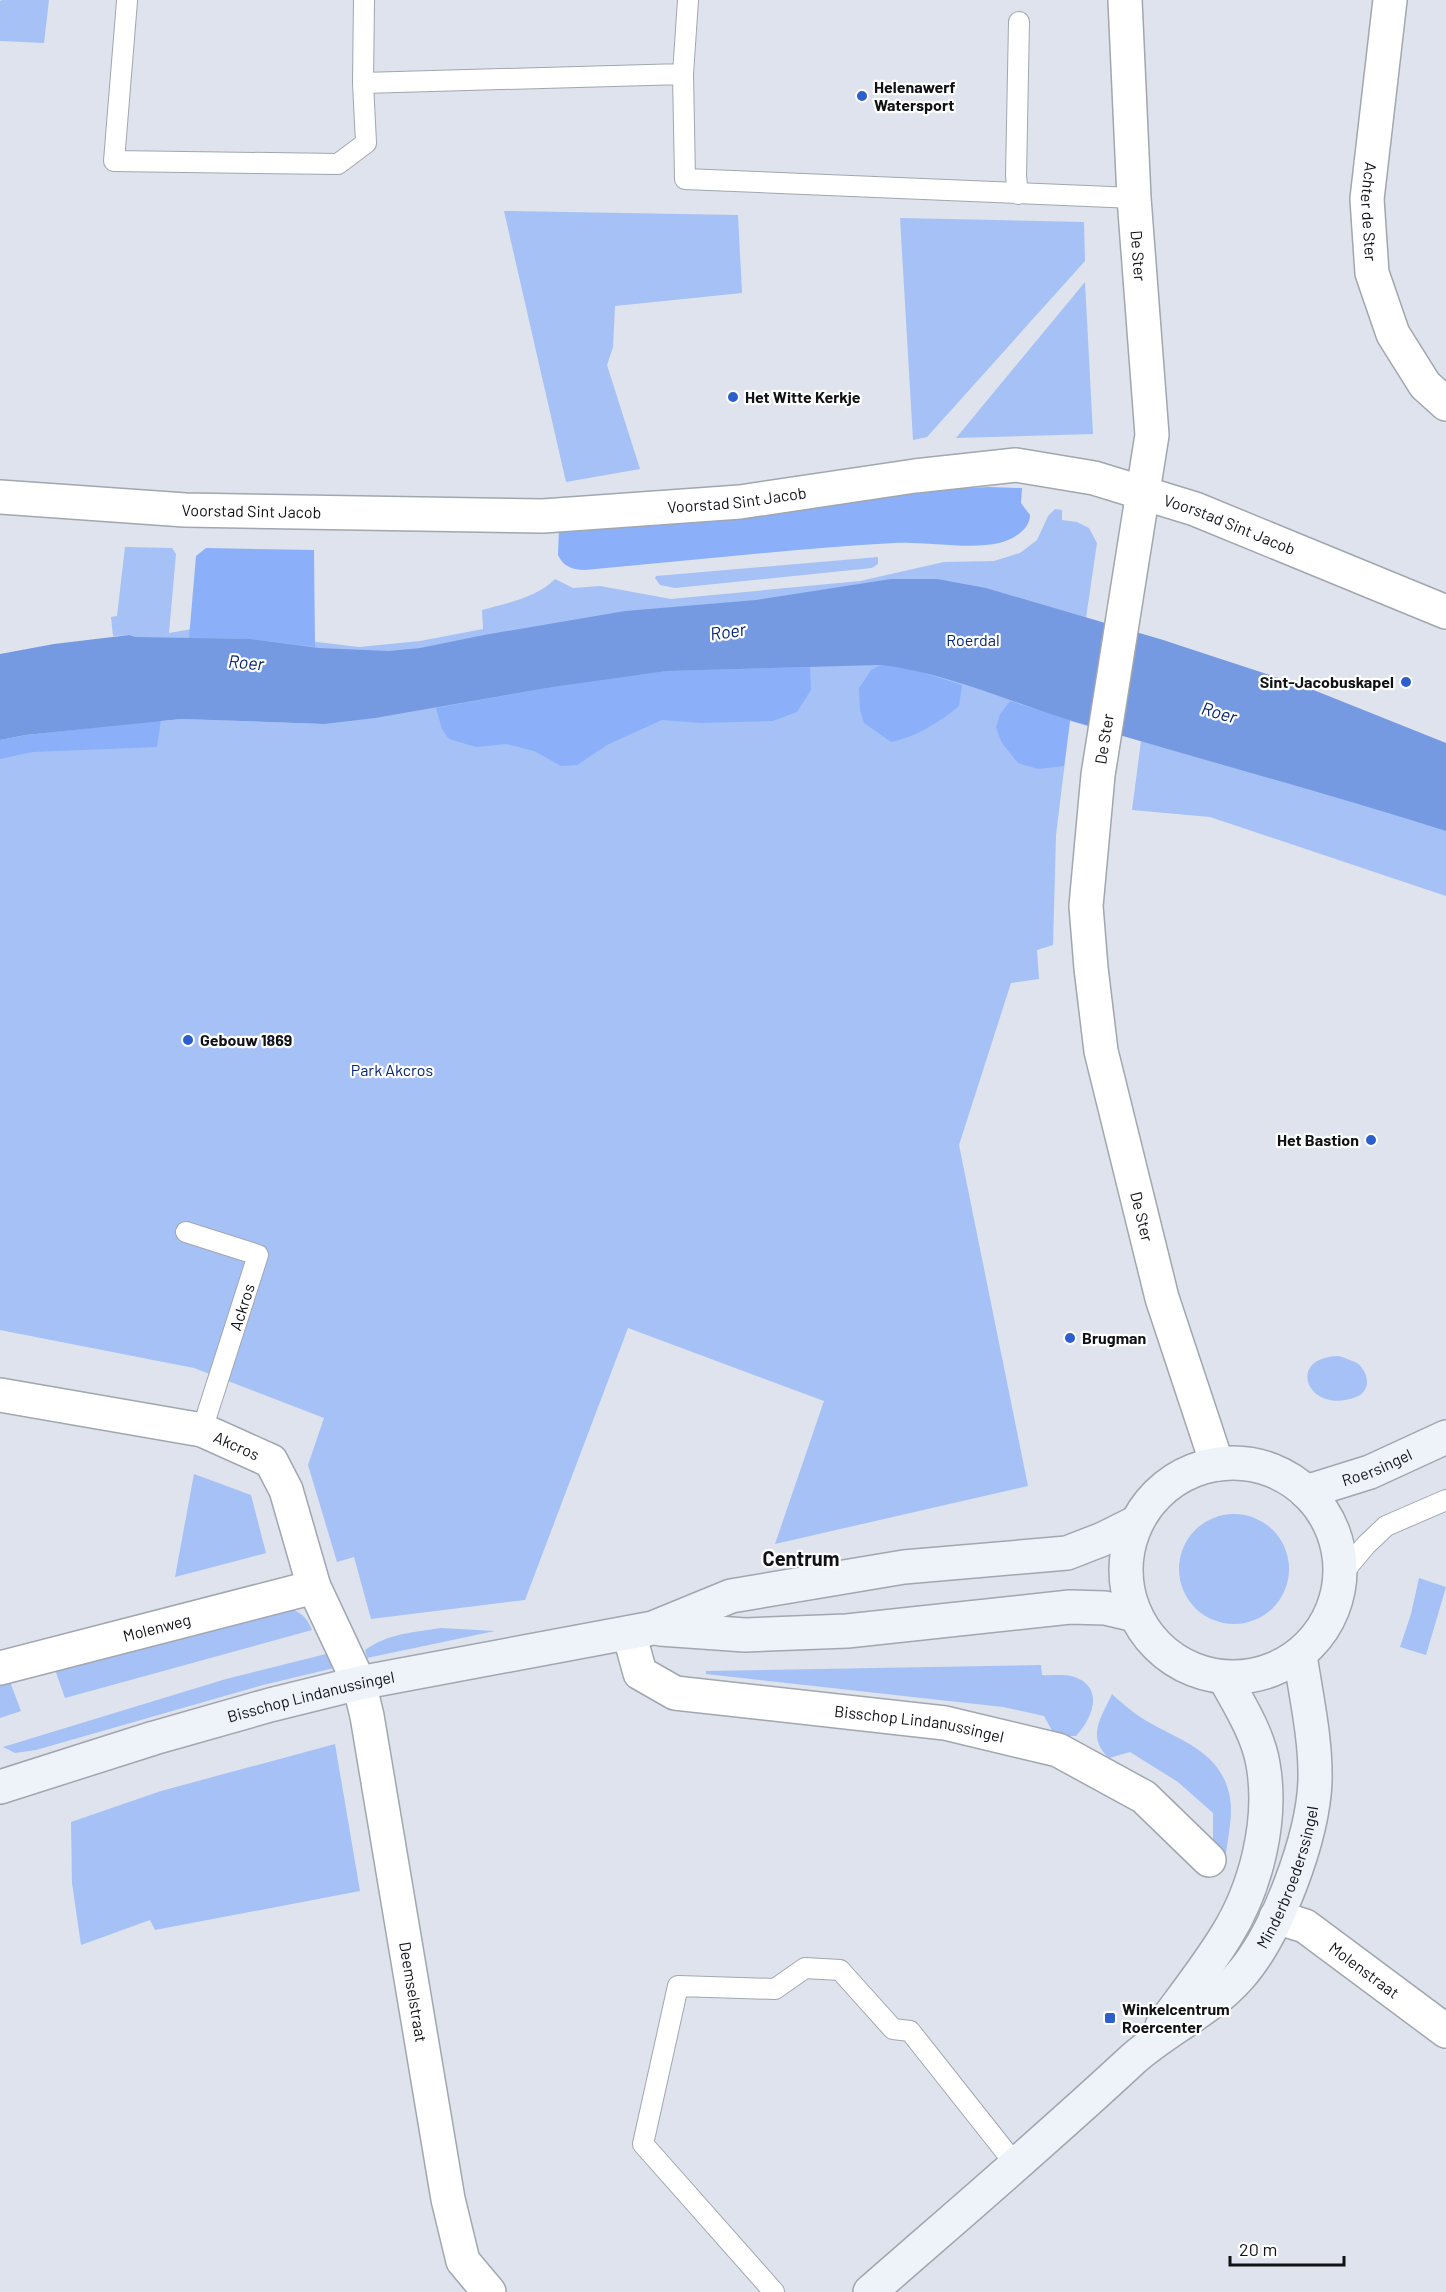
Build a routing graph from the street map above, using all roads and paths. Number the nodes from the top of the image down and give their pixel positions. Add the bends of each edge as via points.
1 (363, 0) edge
2 (688, 0) edge
3 (1125, 0) edge
4 (1390, 0) edge
5 (127, 1) edge
6 (1019, 22) dead end
7 (683, 74) junction
8 (363, 83) junction
9 (1018, 194) junction
10 (1134, 198) junction
11 (1446, 404) edge
12 (1144, 493) junction
13 (0, 497) edge
14 (1446, 612) edge
15 (186, 1232) dead end
16 (0, 1395) edge
17 (202, 1430) junction
18 (1446, 1437) edge
19 (1217, 1464) junction
20 (1306, 1492) junction
21 (1446, 1500) edge
22 (1137, 1522) junction
23 (1340, 1576) junction
24 (314, 1587) junction
25 (1135, 1615) junction
26 (641, 1630) junction
27 (1300, 1654) junction
28 (0, 1668) edge
29 (1224, 1677) junction
30 (360, 1683) junction
31 (0, 1787) edge
32 (1209, 1860) dead end
33 (1276, 1917) junction
34 (1446, 2031) edge
35 (1147, 2046) junction
36 (1016, 2165) junction
37 (489, 2292) edge
38 (774, 2292) edge
39 (870, 2292) edge

1 - 8 lane
2 - 7 lane
3 - 10 street, De Ster
4 - 11 street, Achter de Ster via 1367,199 1372,273 1393,334 1425,385
5 - 8 lane via 114,161 338,164 366,143
6 - 9 lane
7 - 8 lane
7 - 9 lane via 685,179
9 - 10 lane
10 - 12 street, De Ster via 1152,435
12 - 13 street, Voorstad Sint Jacob via 1094,478 1016,465 740,502 543,516 185,510
12 - 14 street, Voorstad Sint Jacob via 1195,509
12 - 19 street, De Ster via 1098,775 1086,906 1101,1051 1162,1298
15 - 17 lane, Ackros via 258,1255
16 - 17 street, Akcros
17 - 24 street, Akcros via 271,1461 286,1490
18 - 20 main road, Roersingel via 1370,1472
19 - 20 main road via 1267,1468
19 - 22 main road via 1166,1486
20 - 23 main road via 1326,1516 1338,1547
21 - 23 lane via 1386,1526
22 - 25 main road via 1126,1563
22 - 26 main road, Bisschop Lindanussingel via 1067,1553 904,1567 730,1596
23 - 27 main road via 1328,1621
24 - 28 street, Molenweg
24 - 30 street, Akcros
25 - 26 main road, Bisschop Lindanussingel via 1105,1608 1070,1607 847,1631 746,1635
25 - 29 main road via 1146,1633 1174,1660 1190,1669
26 - 30 main road, Bisschop Lindanussingel
26 - 32 street, Bisschop Lindanussingel via 640,1673 675,1693 945,1723 1058,1750 1144,1797
27 - 29 main road via 1266,1672
27 - 33 main road, Minderbroederssingel via 1314,1752 1314,1795 1300,1853
29 - 35 main road, Minderbroederssingel via 1241,1707 1263,1763 1265,1808 1260,1848 1246,1895 1227,1935
30 - 31 main road, Bisschop Lindanussingel via 154,1737
30 - 37 street, Deemselstraat via 448,2199 463,2261
33 - 34 street, Molenstraat via 1305,1926
33 - 35 main road, Minderbroederssingel via 1258,1953 1239,1977 1206,2006
35 - 36 main road, Minderbroederssingel
36 - 38 lane via 910,2031 893,2029 840,1970 805,1968 775,1989 678,1986 643,2144
36 - 39 main road, Minderbroederssingel

